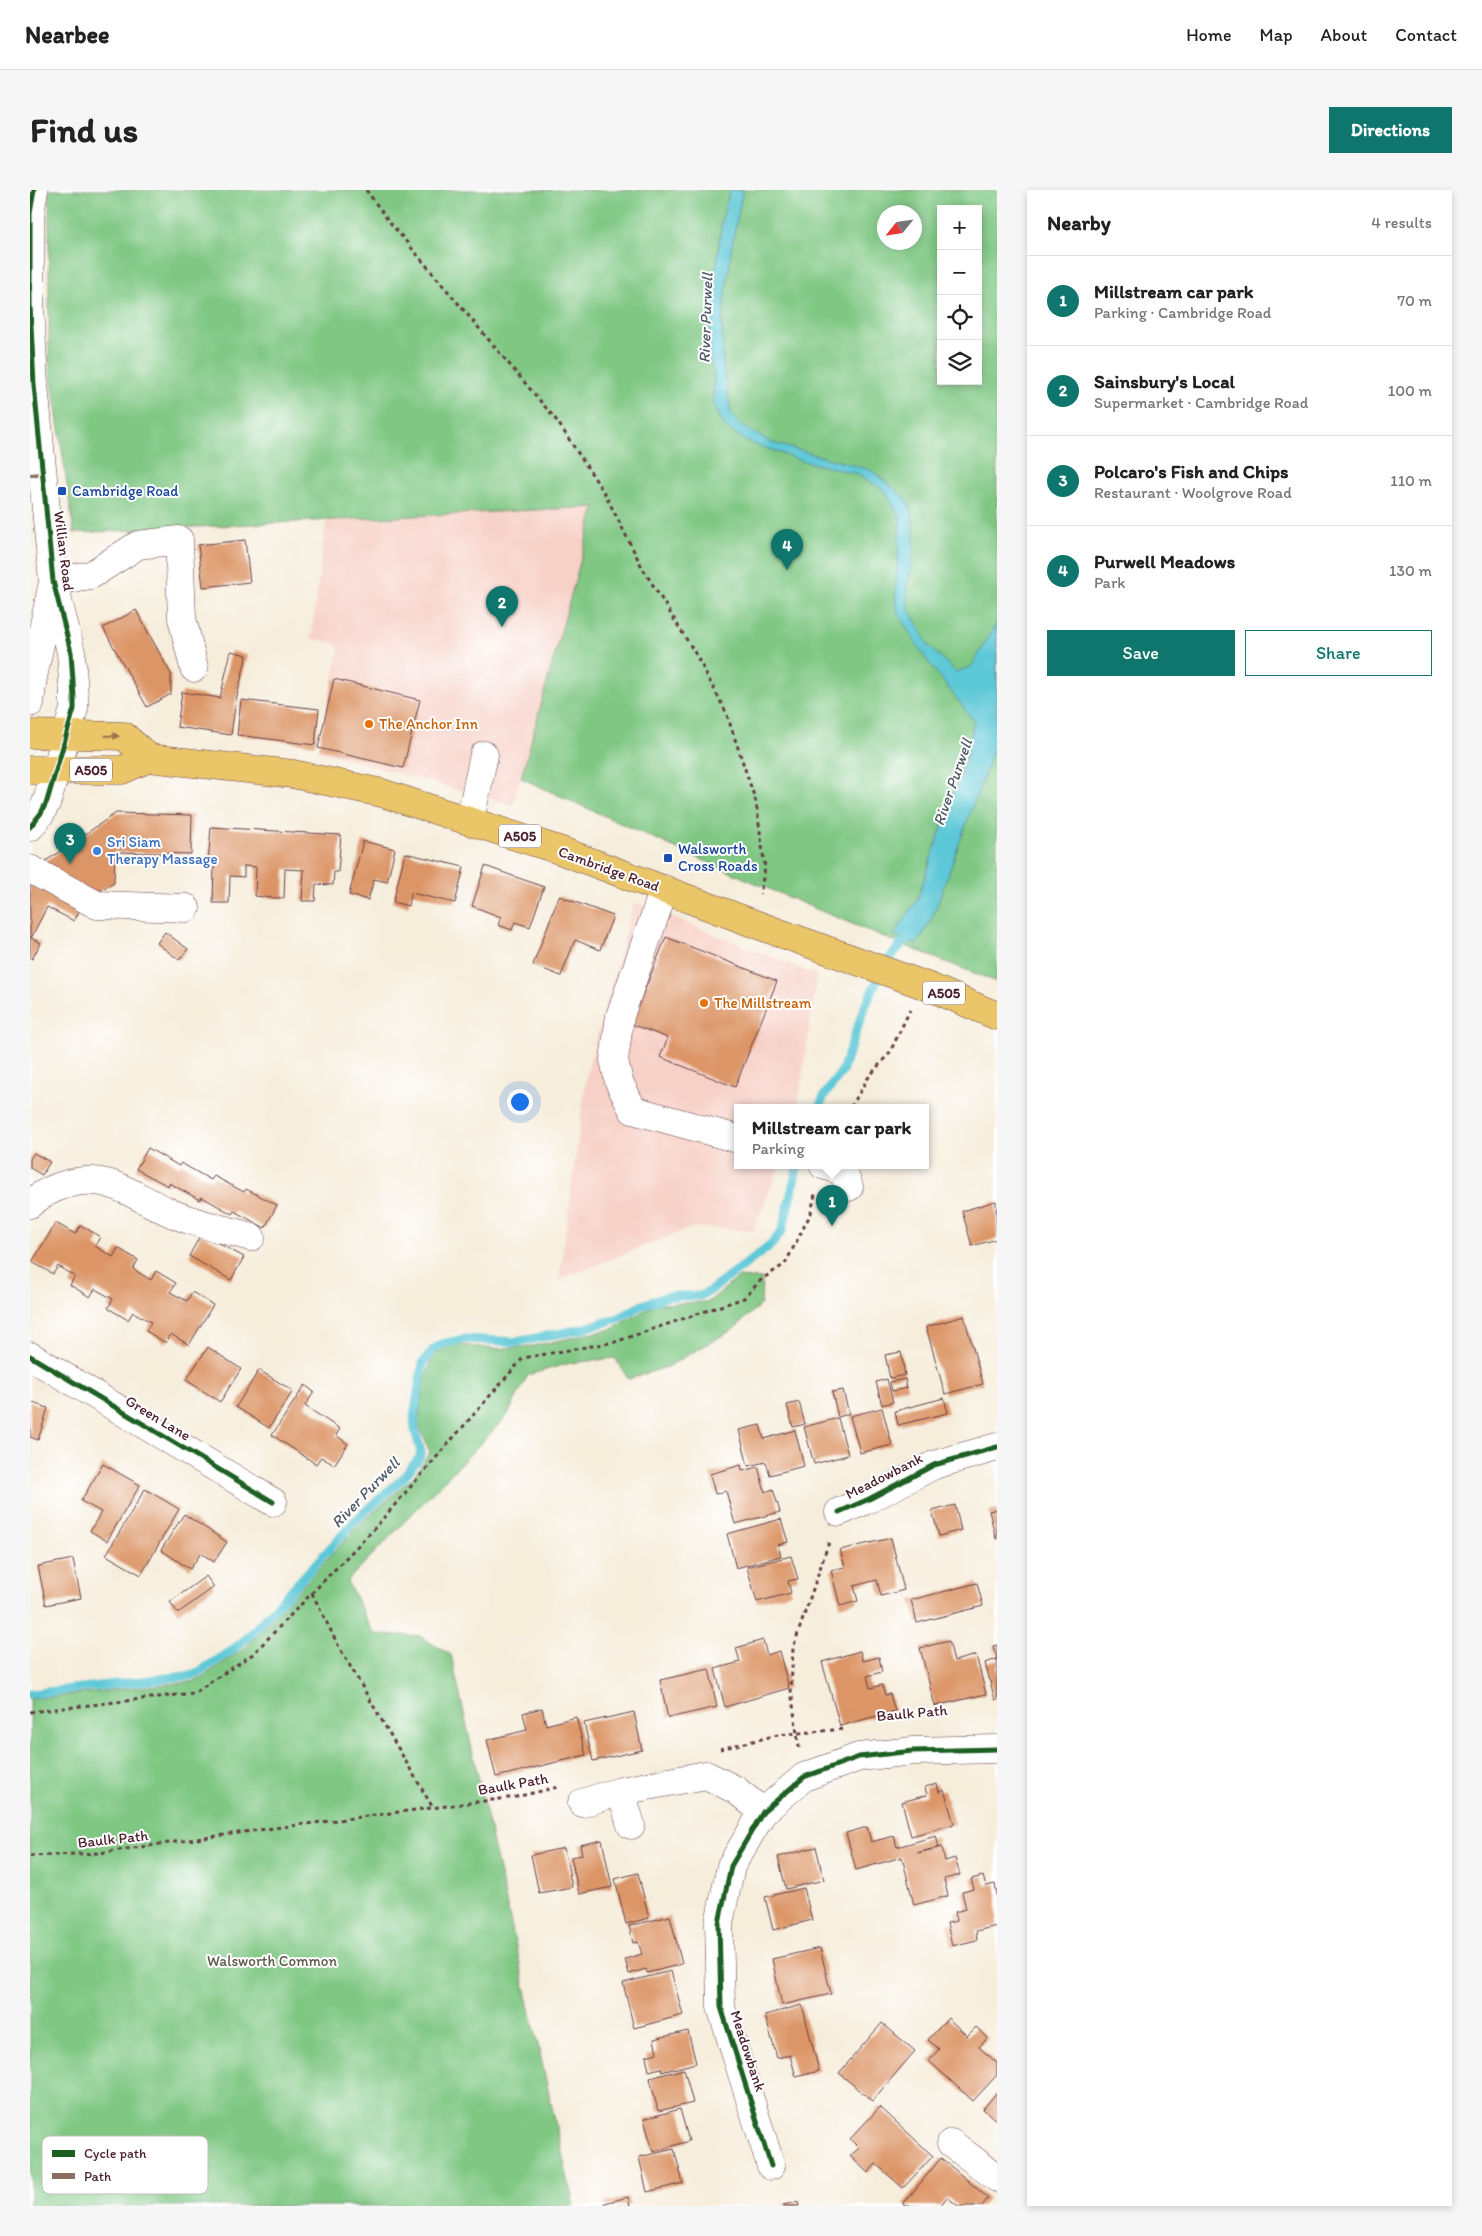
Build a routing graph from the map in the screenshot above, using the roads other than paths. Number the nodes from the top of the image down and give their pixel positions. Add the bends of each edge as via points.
1 (34, 190) edge
2 (30, 213) edge
3 (36, 475) edge
4 (53, 581) junction
5 (194, 668) dead end
6 (30, 703) edge
7 (30, 734) edge
8 (65, 734) junction
9 (484, 755) dead end
10 (149, 758) junction
11 (43, 770) edge
12 (470, 820) junction
13 (30, 827) edge
14 (30, 870) edge
15 (664, 889) junction
16 (186, 908) dead end
17 (997, 1016) edge
18 (734, 1138) edge
19 (819, 1177) edge
20 (848, 1187) dead end
21 (30, 1204) edge
22 (251, 1237) dead end
23 (30, 1356) edge
24 (997, 1447) edge
25 (273, 1502) dead end
26 (840, 1512) road end
27 (997, 1749) edge
28 (621, 1791) junction
29 (573, 1794) road end
30 (763, 1812) junction
31 (631, 1825) dead end
32 (951, 2143) dead end
33 (772, 2166) dead end
34 (997, 2178) edge

1 - 2 street, Willian Road
2 - 3 street, Willian Road
3 - 4 street, Willian Road
4 - 5 street via 91,575 138,545 179,540 182,618
4 - 6 street, Willian Road
4 - 8 street, Willian Road via 71,652 74,709
7 - 8 main road
8 -> 10 main road via 124,736
8 - 11 street, Willian Road
9 - 12 street
10 - 11 main road, A505 via 122,770
10 - 12 main road, Cambridge Road / A505 via 293,774 382,793
11 - 13 street, Willian Road via 47,801
12 - 15 main road, Cambridge Road / A505
14 - 16 street via 97,905
15 - 17 main road, Cambridge Road / A505 via 884,970
15 - 18 street via 620,1016 614,1060 620,1082 632,1110
19 - 20 street via 843,1171
21 - 22 street via 52,1189 99,1180 131,1192 168,1212
23 - 25 street, Green Lane
24 - 26 street, Meadowbank via 934,1465
27 - 30 street, Meadowbank via 859,1756 804,1777
28 - 29 street
28 - 30 street via 706,1775 736,1790
28 - 31 street
30 - 33 street, Meadowbank via 731,1866 719,1924 721,2007
32 - 34 street

